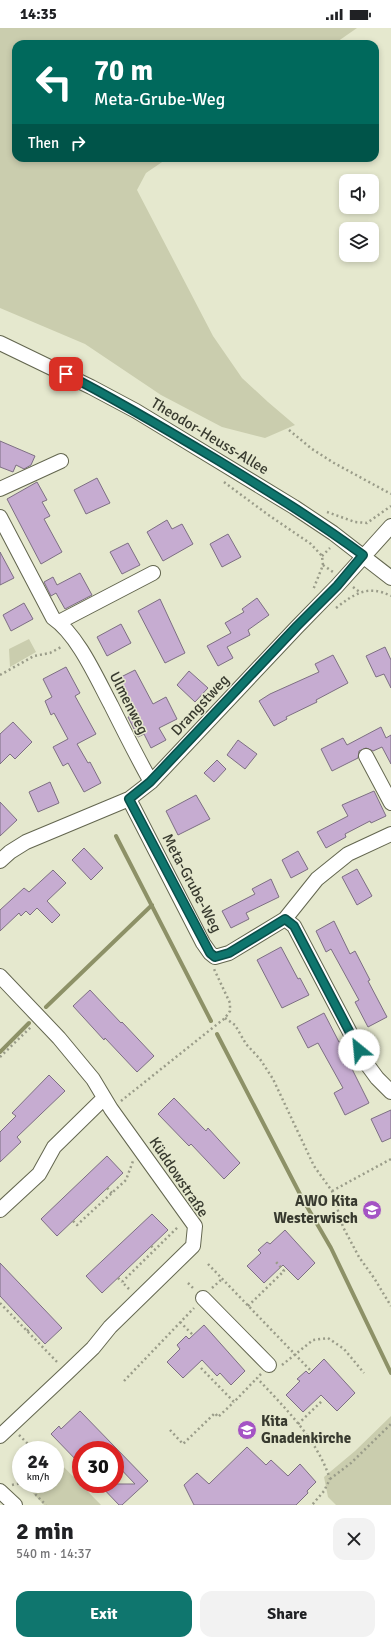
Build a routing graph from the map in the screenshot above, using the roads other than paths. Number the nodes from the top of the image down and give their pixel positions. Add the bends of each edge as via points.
1 (0, 343) edge
2 (60, 461) dead end
3 (0, 489) edge
4 (0, 517) edge
5 (391, 526) edge
6 (363, 555) junction
7 (153, 573) dead end
8 (391, 578) edge
9 (59, 622) junction
10 (366, 756) dead end
11 (150, 782) junction
12 (129, 799) junction
13 (391, 803) edge
14 (391, 834) edge
15 (0, 861) edge
16 (285, 919) junction
17 (0, 976) edge
18 (390, 1089) edge
19 (108, 1104) junction
20 (0, 1210) edge
21 (203, 1298) road end
22 (269, 1365) road end
23 (0, 1436) edge
24 (0, 1491) edge
25 (14, 1505) edge

1 - 6 street, Theodor-Heuss-Allee via 136,411 294,507
2 - 3 street
4 - 9 street, Ulmenweg via 53,618
5 - 6 street, Drangstweg
6 - 8 street, Theodor-Heuss-Allee
6 - 11 street, Drangstweg via 337,586
7 - 9 street
9 - 11 street, Ulmenweg via 90,664
10 - 13 street
11 - 12 street, Drangstweg
12 - 15 street, Drangstweg via 26,842
12 - 16 street, Meta-Grube-Weg via 203,943 215,957 229,953
14 - 16 street, Meta-Grube-Weg via 348,854 317,879
16 - 18 street via 294,926 366,1063 377,1078
17 - 19 street, Küddowstraße via 59,1038 93,1079
19 - 20 street via 54,1147 38,1174
19 - 23 street, Küddowstraße via 196,1226 193,1246 110,1327 93,1348
21 - 22 street
24 - 25 street

